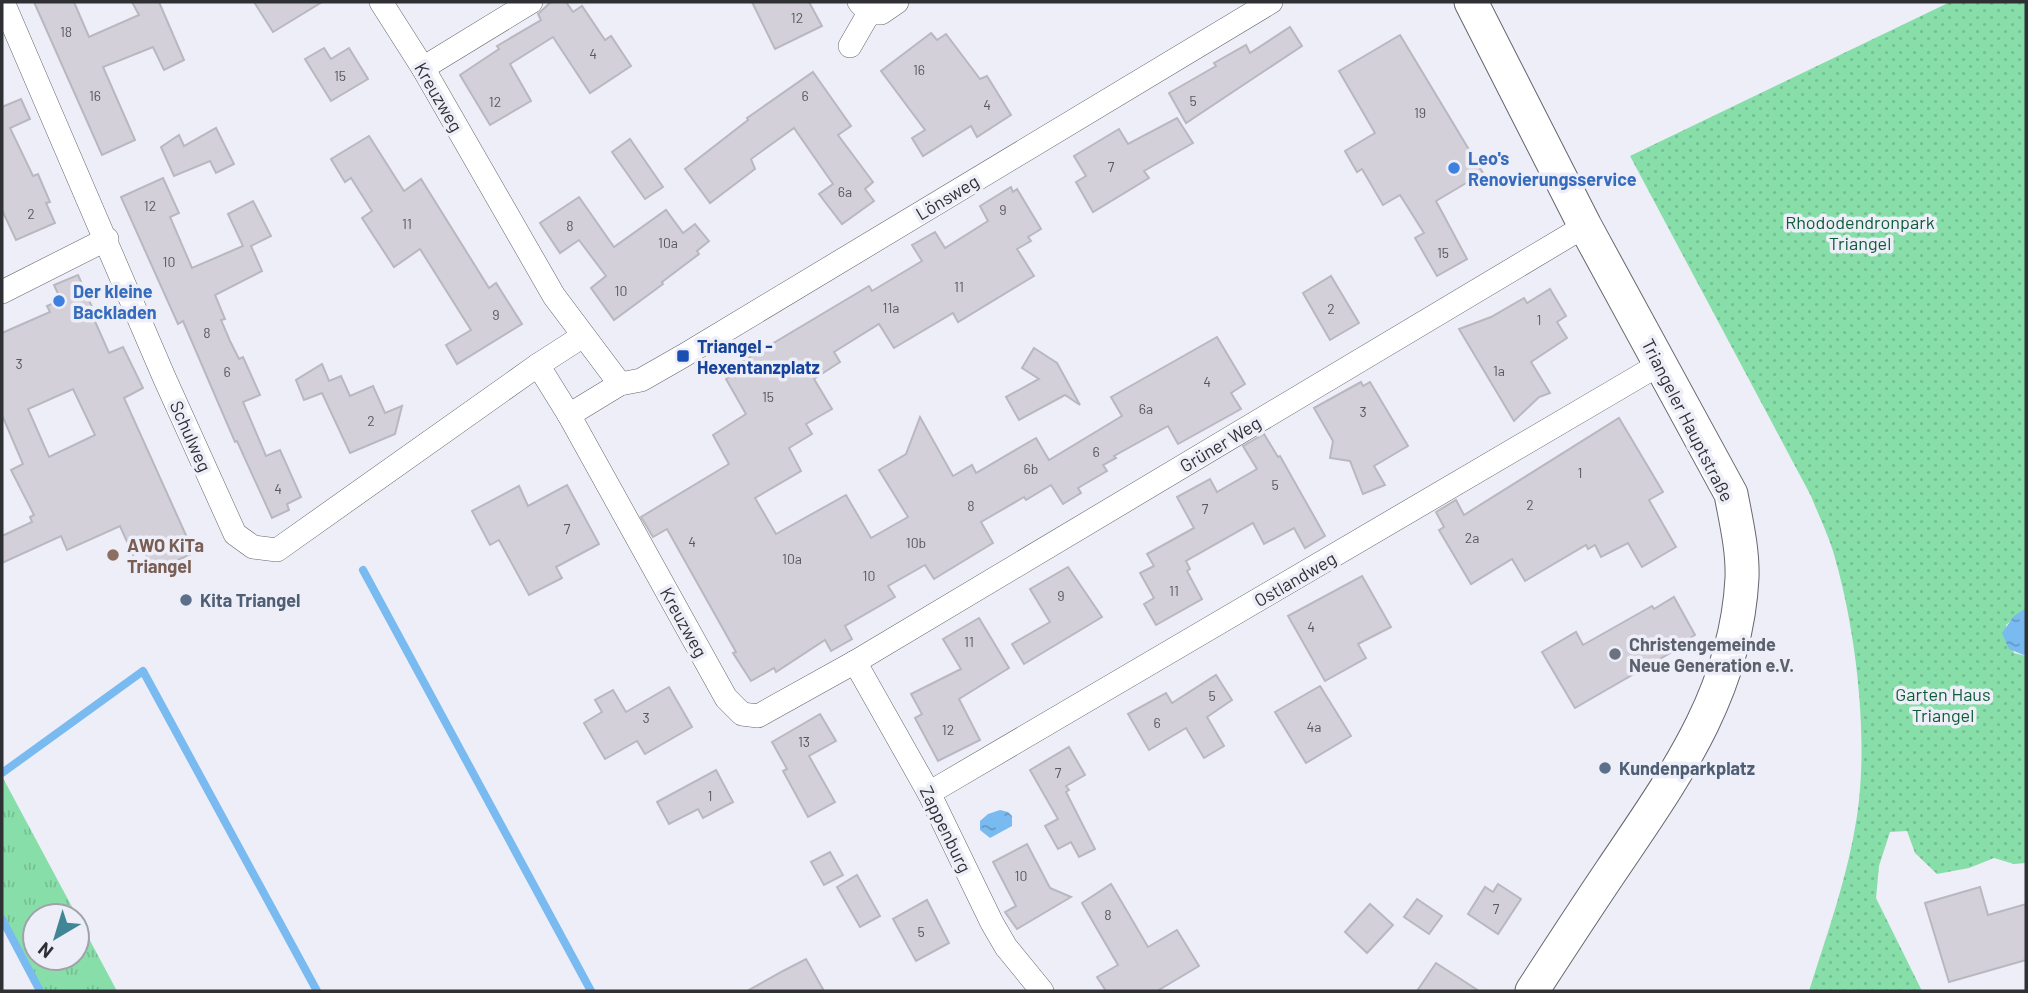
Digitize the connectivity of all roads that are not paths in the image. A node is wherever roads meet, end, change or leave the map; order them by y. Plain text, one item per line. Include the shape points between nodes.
1 (3, 2) edge
2 (381, 2) edge
3 (531, 2) edge
4 (897, 2) edge
5 (1271, 2) edge
6 (1471, 2) edge
7 (864, 8) edge
8 (850, 46) dead end
9 (423, 68) junction
10 (1585, 226) junction
11 (107, 239) junction
12 (2, 292) edge
13 (583, 336) junction
14 (1660, 363) junction
15 (538, 365) junction
16 (620, 384) junction
17 (569, 415) junction
18 (855, 662) junction
19 (929, 793) junction
20 (1042, 991) edge
21 (1532, 991) edge

1 - 11 street, Schulweg
2 - 9 street, Kreuzweg
3 - 9 street
4 - 7 street via 881,13
5 - 16 street, Lönsweg via 683,356 641,380
6 - 10 street, Triangeler Hauptstraße
7 - 8 street
9 - 13 street, Kreuzweg via 554,296
10 - 14 street, Triangeler Hauptstraße
10 - 18 street, Grüner Weg
11 - 12 street
11 - 15 street, Schulweg via 235,534 253,547 277,550
13 - 15 street, Schulweg
13 - 16 street, Kreuzweg
14 - 19 street, Ostlandweg
14 - 21 street, Triangeler Hauptstraße via 1731,494 1742,577 1737,623 1711,709 1685,758
15 - 17 street, Kreuzweg
16 - 17 street, Lönsweg
17 - 18 street, Kreuzweg via 726,698 742,714 758,716
18 - 19 street, Zappenburg
19 - 20 street, Zappenburg via 999,935

